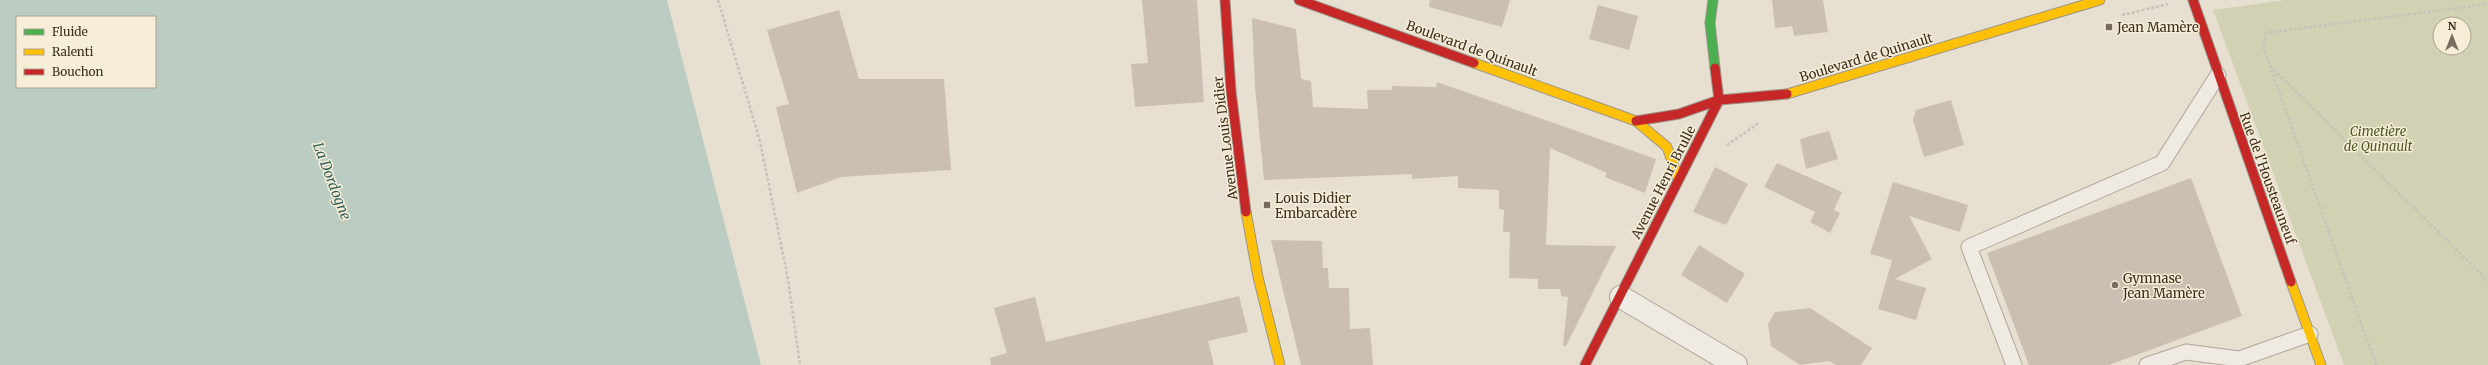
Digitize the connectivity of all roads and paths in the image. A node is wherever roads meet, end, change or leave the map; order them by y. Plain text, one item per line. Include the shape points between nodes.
1 (718, 0) edge
2 (1225, 0) edge
3 (1299, 0) edge
4 (1714, 0) edge
5 (2100, 0) edge
6 (2194, 0) edge
7 (2488, 4) edge
8 (2270, 66) junction
9 (2218, 75) junction
10 (1719, 100) junction
11 (1636, 121) junction
12 (1678, 178) junction
13 (2488, 281) edge
14 (1621, 297) junction
15 (2310, 334) junction
16 (800, 365) edge
17 (1280, 365) edge
18 (1585, 365) edge
19 (1736, 365) edge
20 (2014, 365) edge
21 (2147, 365) edge
22 (2321, 365) edge
23 (2376, 365) edge

1 - 16 path via 760,141 788,279
2 - 17 street, Avenue Louis Didier via 1229,68 1244,193 1266,312
3 - 11 street, Boulevard de Quinault
4 - 10 street via 1710,23
5 - 10 street, Boulevard de Quinault via 1788,94
6 - 9 street, Rue de l'Housteauneuf
7 - 8 path via 2266,33 2263,46
8 - 13 path
8 - 23 path
9 - 15 street, Rue de l'Housteauneuf
9 - 20 lane via 2162,163 1969,247
10 - 11 street, Boulevard de Quinault via 1679,114
10 - 12 street, Avenue Henri Brulle
11 - 12 street, Boulevard de Quinault via 1667,147
12 - 14 street, Avenue Henri Brulle
14 - 18 street, Avenue Henri Brulle
14 - 19 street
15 - 21 lane via 2239,359 2186,352
15 - 22 street, Rue de l'Housteauneuf

